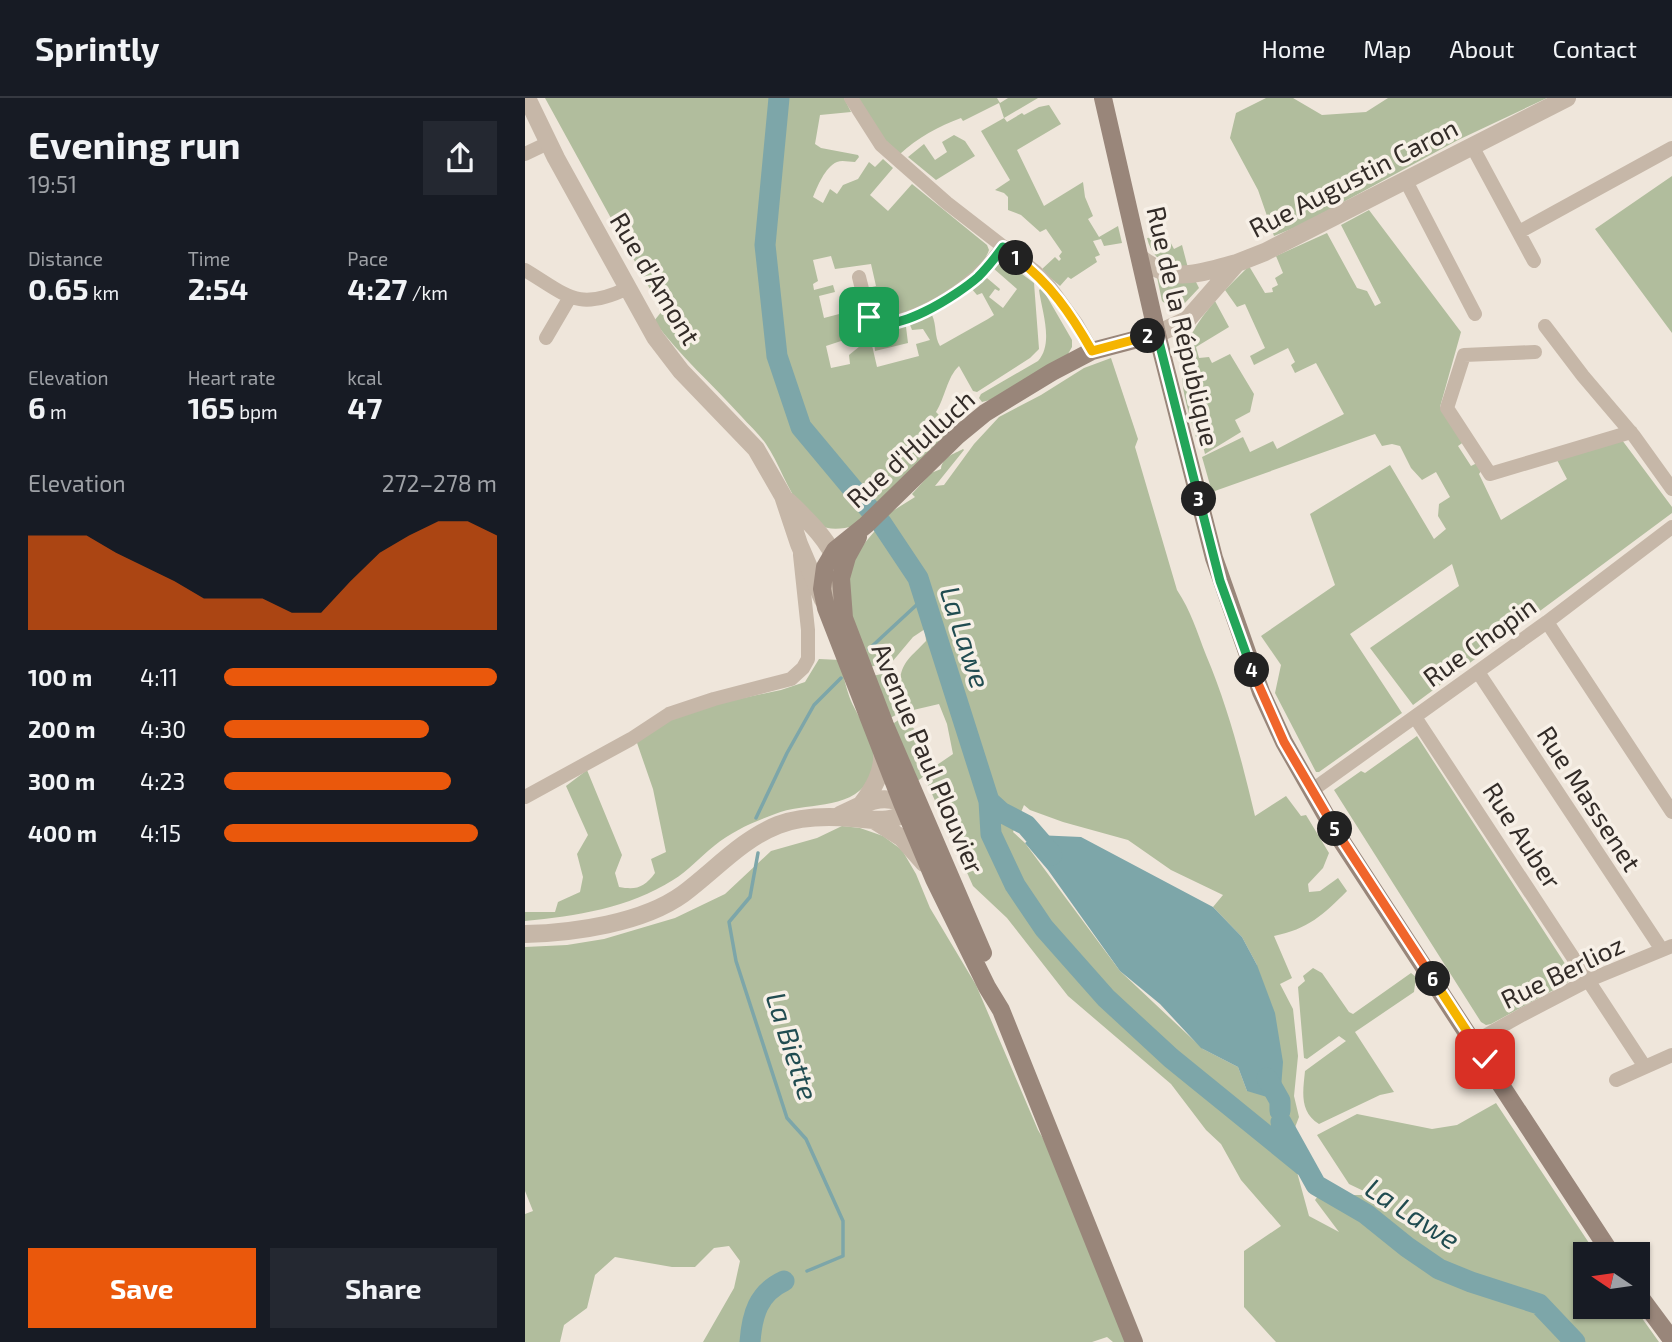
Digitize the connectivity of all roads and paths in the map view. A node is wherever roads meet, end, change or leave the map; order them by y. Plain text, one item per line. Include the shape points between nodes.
1 (527, 98) edge
2 (851, 98) edge
3 (1103, 98) edge
4 (1567, 98) edge
5 (548, 143) junction
6 (1472, 146) junction
7 (1672, 148) edge
8 (525, 154) edge
9 (1406, 181) junction
10 (1519, 232) junction
11 (1003, 247) junction
12 (1140, 258) junction
13 (1534, 261) dead end
14 (1237, 263) junction
15 (525, 270) edge
16 (1185, 276) junction
17 (859, 277) dead end
18 (628, 288) junction
19 (1206, 296) junction
20 (571, 297) junction
21 (1475, 314) dead end
22 (1545, 326) dead end
23 (1157, 334) junction
24 (546, 338) dead end
25 (1092, 351) junction
26 (1535, 352) dead end
27 (1631, 432) junction
28 (1672, 489) edge
29 (783, 496) junction
30 (1672, 527) edge
31 (815, 528) junction
32 (861, 529) junction
33 (799, 544) junction
34 (836, 559) junction
35 (826, 608) junction
36 (1547, 622) junction
37 (1478, 672) junction
38 (1415, 717) junction
39 (882, 751) junction
40 (911, 785) junction
41 (1311, 791) junction
42 (525, 797) edge
43 (906, 807) junction
44 (864, 812) junction
45 (1672, 812) edge
46 (933, 878) junction
47 (956, 891) junction
48 (525, 934) edge
49 (1667, 948) edge
50 (1589, 980) junction
51 (1001, 1010) junction
52 (1474, 1042) junction
53 (1672, 1055) edge
54 (1644, 1067) junction
55 (1616, 1080) dead end
56 (1604, 1242) edge
57 (1650, 1310) edge
58 (1672, 1340) edge
59 (1135, 1342) edge

1 - 5 street, Rue d'Amont
2 - 11 street via 881,145
3 - 12 main road, Rue de la République
4 - 6 street, Rue Augustin Caron
5 - 8 street
5 - 18 street, Rue d'Amont
6 - 9 street, Rue Augustin Caron
6 - 10 street
7 - 10 street
9 - 14 street, Rue Augustin Caron
9 - 21 street
10 - 13 street
11 - 17 street via 955,295 889,324 876,324 869,317
11 - 25 street via 1050,287
12 - 16 street, Rue Augustin Caron via 1156,270
12 - 23 main road, Rue de la République
14 - 16 street, Rue Augustin Caron
14 - 19 street, Rue Augustin Caron
15 - 20 street
16 - 19 street via 1202,280
18 - 20 street via 601,300
18 - 29 street, Rue d'Amont via 668,355 756,449
19 - 23 street, Rue Augustin Caron via 1187,320
20 - 24 street
22 - 27 street
23 - 25 main road, Rue d'Hulluch
23 - 41 main road, Rue de la République via 1220,581 1261,692
25 - 32 main road, Rue d'Hulluch via 978,418
26 - 27 street via 1464,355 1447,408 1490,474
27 - 28 street
29 - 31 street
29 - 33 street, Rue d'Amont
30 - 36 street, Rue Chopin
31 - 32 street via 844,537
31 - 34 street
32 - 34 main road, Avenue Paul Plouvier
33 - 34 street via 811,554
33 - 35 street, Rue d'Amont
33 - 42 street via 809,659 803,668 791,679 669,714
34 - 35 main road via 822,589
34 - 40 main road, Avenue Paul Plouvier via 849,635
35 - 39 main road, Avenue Paul Plouvier
36 - 37 street, Rue Chopin
36 - 45 street
37 - 38 street, Rue Chopin
37 - 49 street, Rue Massenet
38 - 41 street, Rue Chopin
38 - 50 street, Rue Auber
39 - 43 main road, Avenue Paul Plouvier
39 - 44 street
40 - 43 street
40 - 47 main road, Avenue Paul Plouvier
41 - 52 main road, Rue de la République
43 - 44 street via 888,798
43 - 46 main road, Avenue Paul Plouvier
43 - 47 street
44 - 46 street via 911,846
44 - 48 street via 789,821 766,830 677,898 640,915 566,932
46 - 51 main road, Avenue Paul Plouvier
47 - 51 main road, Avenue Paul Plouvier via 999,991
49 - 50 street, Rue Berlioz
50 - 52 street, Rue Berlioz
50 - 54 street, Rue Auber
51 - 59 main road, Avenue Paul Plouvier
52 - 56 main road, Rue de la République
53 - 54 street
54 - 55 street
57 - 58 main road

